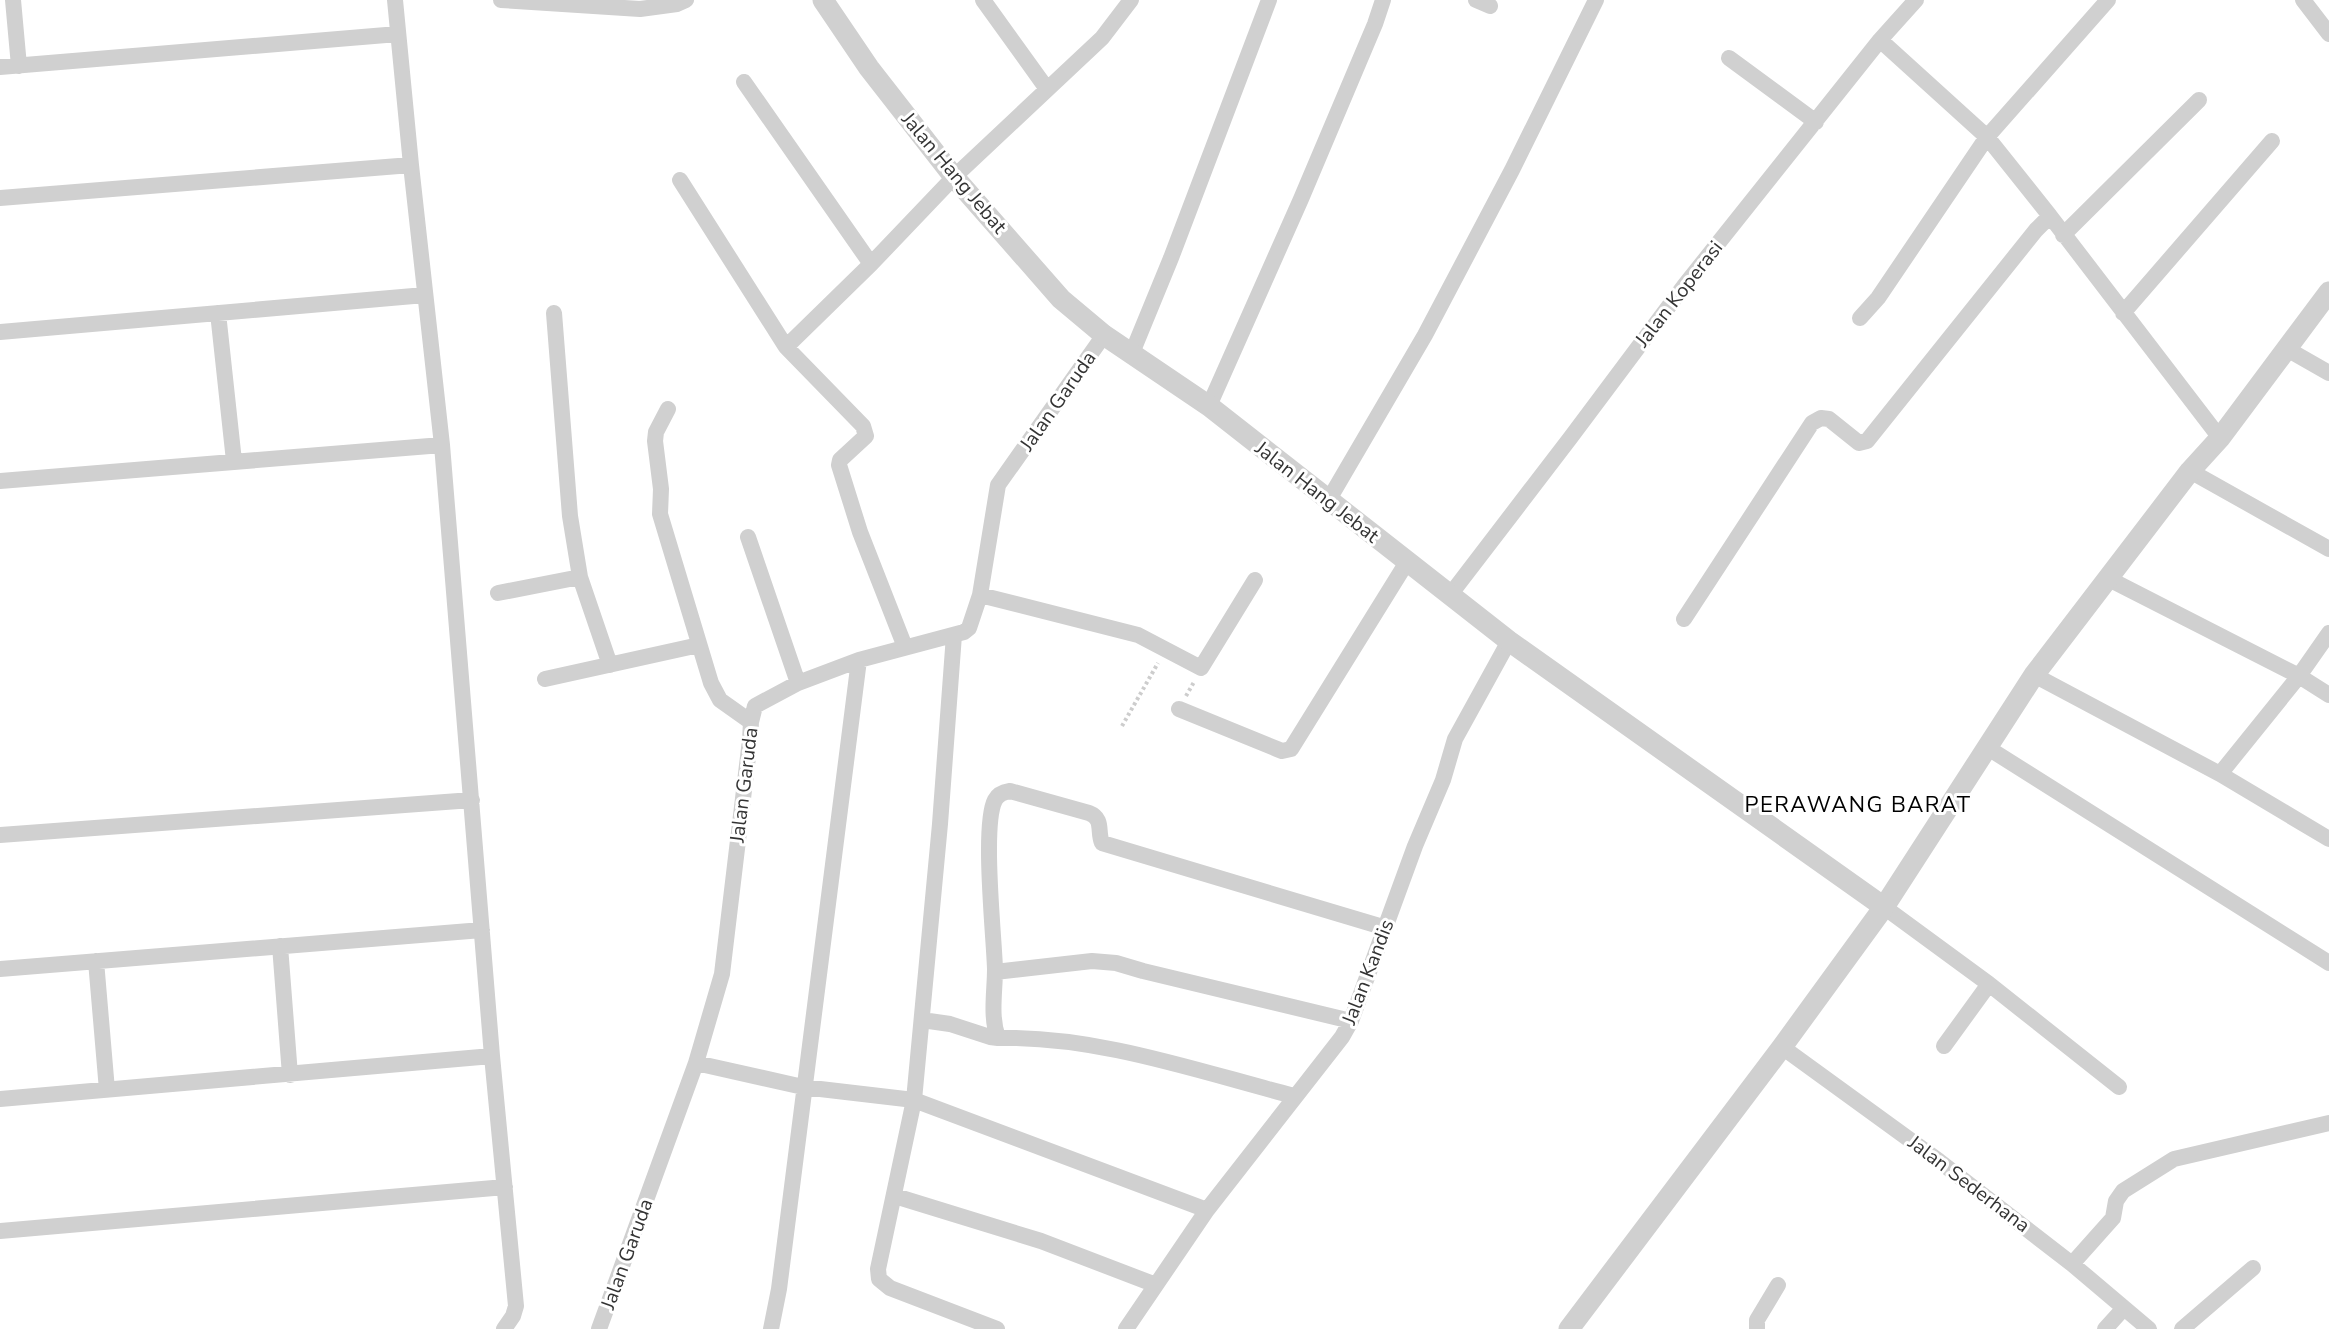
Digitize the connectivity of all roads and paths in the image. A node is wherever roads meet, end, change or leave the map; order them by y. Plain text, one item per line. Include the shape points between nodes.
1 (13, 0) edge
2 (395, 0) edge
3 (501, 0) edge
4 (686, 0) edge
5 (823, 0) edge
6 (982, 0) edge
7 (1131, 0) edge
8 (1269, 0) edge
9 (1383, 0) edge
10 (1596, 0) edge
11 (1916, 0) edge
12 (2108, 0) edge
13 (2303, 0) edge
14 (398, 34) junction
15 (2329, 34) edge
16 (1880, 40) junction
17 (1729, 58) dead end
18 (19, 66) junction
19 (0, 67) edge
20 (744, 82) dead end
21 (1047, 89) junction
22 (2199, 100) dead end
23 (1816, 122) junction
24 (1987, 137) junction
25 (2272, 141) dead end
26 (411, 165) junction
27 (954, 177) junction
28 (680, 180) dead end
29 (0, 198) edge
30 (2050, 216) junction
31 (2063, 235) junction
32 (871, 264) junction
33 (425, 295) junction
34 (2328, 297) edge
35 (218, 313) junction
36 (554, 313) dead end
37 (2123, 313) junction
38 (1860, 318) dead end
39 (0, 332) edge
40 (1104, 335) junction
41 (786, 347) junction
42 (2288, 349) junction
43 (1132, 353) junction
44 (2329, 373) edge
45 (1209, 406) junction
46 (668, 409) dead end
47 (2220, 438) junction
48 (442, 445) junction
49 (234, 461) junction
50 (2190, 471) junction
51 (0, 481) edge
52 (1328, 501) junction
53 (748, 537) dead end
54 (2329, 549) edge
55 (1407, 562) junction
56 (580, 577) junction
57 (2107, 578) junction
58 (1255, 580) dead end
59 (498, 593) dead end
60 (980, 595) junction
61 (1450, 595) junction
62 (1684, 619) dead end
63 (2329, 633) edge
64 (954, 635) junction
65 (1509, 641) junction
66 (699, 645) junction
67 (905, 647) junction
68 (1166, 650) junction
69 (859, 660) junction
70 (610, 665) junction
71 (1201, 668) junction
72 (2034, 675) junction
73 (2299, 676) junction
74 (545, 679) dead end
75 (798, 683) junction
76 (2329, 695) edge
77 (1179, 709) joint
78 (751, 722) junction
79 (1122, 726) dead end
80 (1988, 748) junction
81 (2220, 774) junction
82 (472, 800) junction
83 (0, 835) edge
84 (2329, 839) edge
85 (1884, 907) junction
86 (1386, 928) junction
87 (482, 930) junction
88 (280, 946) junction
89 (96, 961) junction
90 (2329, 963) edge
91 (0, 969) edge
92 (995, 972) junction
93 (1989, 984) junction
94 (922, 1020) junction
95 (1351, 1021) junction
96 (998, 1038) junction
97 (1944, 1046) dead end
98 (1782, 1047) junction
99 (492, 1056) junction
100 (696, 1063) junction
101 (290, 1075) junction
102 (803, 1087) junction
103 (2119, 1087) dead end
104 (107, 1090) junction
105 (1294, 1096) junction
106 (0, 1099) edge
107 (914, 1100) junction
108 (2329, 1123) edge
109 (505, 1187) junction
110 (895, 1196) junction
111 (1207, 1210) junction
112 (0, 1231) edge
113 (2072, 1264) junction
114 (2253, 1269) dead end
115 (1156, 1285) junction
116 (1778, 1285) dead end
117 (2124, 1308) junction
118 (504, 1329) edge
119 (599, 1329) edge
120 (771, 1329) edge
121 (997, 1329) edge
122 (1126, 1329) edge
123 (1569, 1329) edge
124 (1757, 1329) edge
125 (2105, 1329) edge
126 (2149, 1329) edge
127 (2182, 1329) edge

1 - 18 street
2 - 14 street
3 - 4 street via 640,9
5 - 27 street, Jalan Hang Jebat via 869,68
6 - 21 street
7 - 21 street via 1102,38
8 - 43 street
9 - 45 street via 1301,200
10 - 52 street via 1430,325
11 - 16 street, Jalan Koperasi
12 - 24 street
13 - 15 street
14 - 18 street
14 - 26 street
16 - 23 street, Jalan Koperasi
16 - 24 street
17 - 23 street
18 - 19 street
20 - 32 street
21 - 27 street
22 - 31 street
23 - 61 street, Jalan Koperasi via 1684,286
24 - 30 street
24 - 38 street via 1878,298
25 - 37 street
26 - 29 street
26 - 33 street
27 - 32 street
27 - 40 street, Jalan Hang Jebat via 1061,299
28 - 41 street
30 - 31 street
30 - 62 street via 1867,441 1859,442 1829,419 1812,423
31 - 37 street
32 - 41 street
33 - 35 street
33 - 48 street
34 - 42 street
35 - 39 street
35 - 49 street
36 - 56 street via 570,516
37 - 47 street
40 - 43 street, Jalan Hang Jebat
40 - 60 street, Jalan Garuda via 998,485
41 - 67 street via 863,426 866,436 838,465
42 - 44 street
42 - 47 street
43 - 45 street, Jalan Hang Jebat
45 - 52 street, Jalan Hang Jebat
46 - 66 street via 655,441 660,514
47 - 50 street
48 - 49 street
48 - 82 street
49 - 51 street
50 - 54 street
50 - 57 street
52 - 55 street, Jalan Hang Jebat
53 - 75 street
55 - 61 street, Jalan Hang Jebat
55 - 77 street via 1291,749 1282,751
56 - 59 street
56 - 70 street
57 - 72 street
57 - 73 street
58 - 71 street
60 - 64 street, Jalan Garuda via 969,628
60 - 68 street via 1138,635
61 - 65 street, Jalan Hang Jebat
63 - 73 street
64 - 67 street, Jalan Garuda
64 - 94 street
65 - 85 street, Jalan Hang Jebat
65 - 86 street, Jalan Kandis via 1455,739
66 - 70 street
66 - 78 street via 720,700
67 - 69 street, Jalan Garuda
68 - 71 street
68 - 79 path
69 - 75 street, Jalan Garuda
69 - 102 street
70 - 74 street
71 - 77 path
72 - 80 street
72 - 81 street
73 - 76 street
73 - 81 street
75 - 78 street, Jalan Garuda via 755,706
78 - 100 street, Jalan Garuda via 722,974
80 - 85 street
80 - 90 street
81 - 84 street
82 - 83 street
82 - 87 street
85 - 93 street
85 - 98 street
86 - 92 street via 1102,843 1096,816 1010,791 995,800 990,828
86 - 95 street, Jalan Kandis
87 - 88 street
87 - 99 street
88 - 89 street
88 - 101 street
89 - 91 street
89 - 104 street
92 - 95 street via 1092,961 1116,963
92 - 96 street via 994,1021
93 - 97 street
93 - 103 street
94 - 96 street
94 - 107 street
95 - 105 street, Jalan Kandis
96 - 105 street via 1036,1037 1105,1047
98 - 113 street, Jalan Sederhana
98 - 123 street
99 - 101 street
99 - 109 street
100 - 102 street
100 - 119 street, Jalan Garuda
101 - 104 street
102 - 107 street
102 - 120 street
104 - 106 street
105 - 111 street, Jalan Kandis
107 - 110 street
107 - 111 street
108 - 113 street via 2174,1159 2123,1191 2116,1201 2113,1218
109 - 112 street
109 - 118 street via 516,1306
110 - 115 street via 1008,1230
110 - 121 street via 879,1279 890,1288
111 - 115 street, Jalan Kandis
113 - 117 street, Jalan Sederhana
114 - 127 street
115 - 122 street, Jalan Kandis
116 - 124 street via 1757,1320
117 - 125 street
117 - 126 street, Jalan Sederhana

